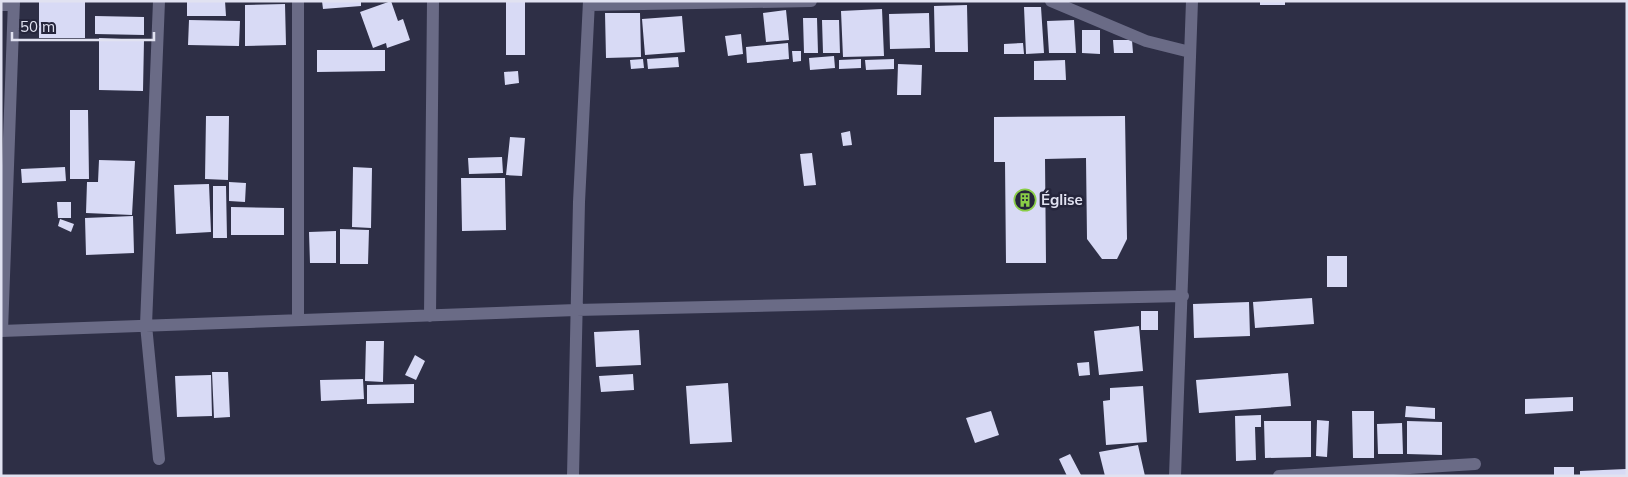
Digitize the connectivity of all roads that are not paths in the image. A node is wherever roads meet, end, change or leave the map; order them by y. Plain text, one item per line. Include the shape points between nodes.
1 (158, 1) edge
2 (298, 1) edge
3 (433, 1) edge
4 (811, 1) edge
5 (1051, 1) edge
6 (1192, 1) edge
7 (589, 3) edge
8 (10, 4) edge
9 (1190, 52) junction
10 (1183, 296) junction
11 (576, 310) junction
12 (430, 316) junction
13 (298, 319) junction
14 (146, 325) junction
15 (2, 331) edge
16 (159, 458) dead end
17 (1474, 464) dead end
18 (573, 476) edge
19 (1176, 476) edge
20 (1279, 476) edge

1 - 14 street
2 - 13 street
3 - 12 street
4 - 7 street
5 - 9 street via 1146,41
6 - 9 street
7 - 11 street
8 - 15 street
9 - 10 street
10 - 11 street
10 - 19 street
11 - 12 street
11 - 18 street
12 - 13 street
13 - 14 street
14 - 15 street
14 - 16 street
17 - 20 street

